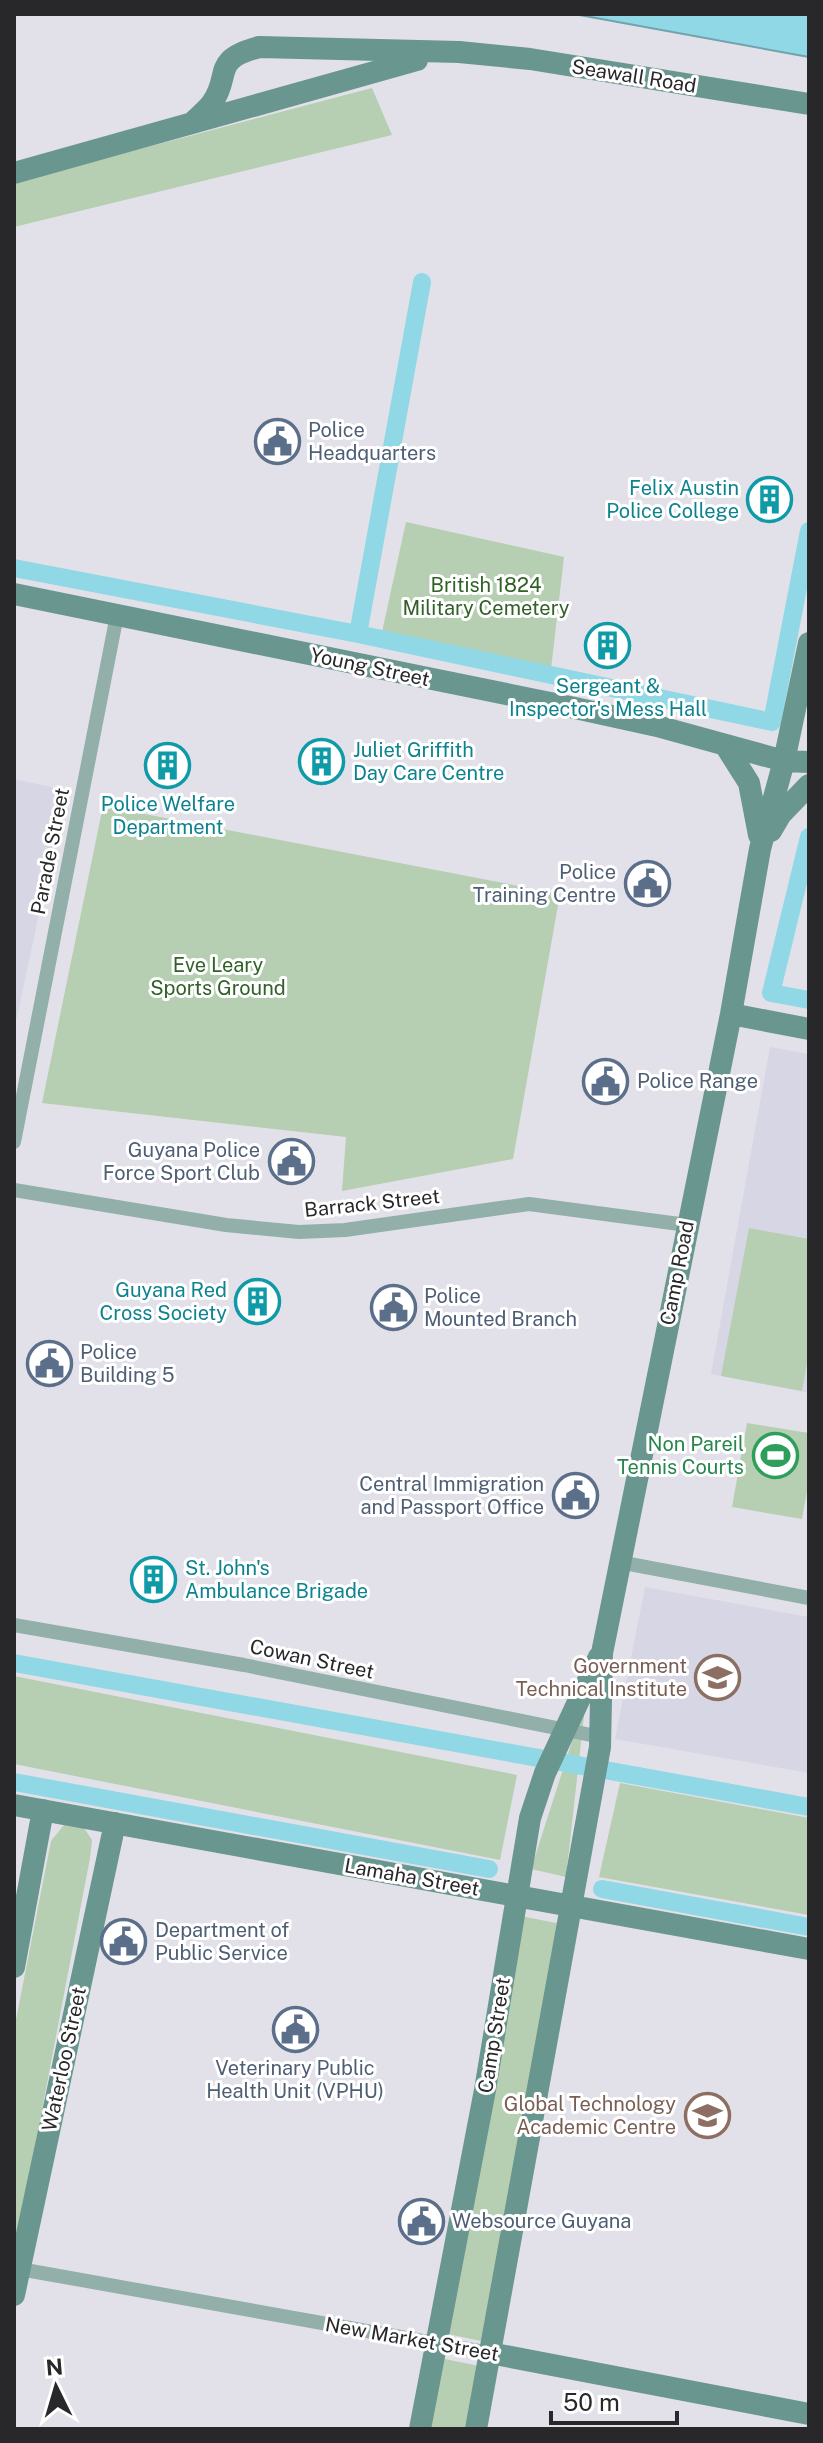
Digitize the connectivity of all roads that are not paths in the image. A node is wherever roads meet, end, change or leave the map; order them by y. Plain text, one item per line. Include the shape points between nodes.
1 (459, 52) junction
2 (809, 104) edge
3 (193, 122) junction
4 (14, 173) edge
5 (14, 594) edge
6 (117, 615) junction
7 (809, 643) edge
8 (801, 683) junction
9 (809, 722) edge
10 (725, 745) junction
11 (793, 751) edge
12 (809, 762) edge
13 (809, 785) edge
14 (760, 849) junction
15 (731, 1014) junction
16 (809, 1029) edge
17 (14, 1142) edge
18 (14, 1190) edge
19 (687, 1225) junction
20 (619, 1562) junction
21 (809, 1598) edge
22 (14, 1625) edge
23 (602, 1653) junction
24 (562, 1736) junction
25 (600, 1742) junction
26 (14, 1805) edge
27 (43, 1810) junction
28 (115, 1823) junction
29 (519, 1882) junction
30 (574, 1890) junction
31 (809, 1949) edge
32 (14, 1967) edge
33 (16, 2268) edge
34 (14, 2295) edge
35 (436, 2343) junction
36 (490, 2353) junction
37 (809, 2414) edge
38 (420, 2429) edge
39 (476, 2429) edge

1 - 2 main road, Seawall Road
1 - 3 main road, Seawall Road
1 - 3 main road, Seawall Road via 259,47 242,51 228,62 212,103
3 - 4 main road, Seawall Road
5 - 6 main road, Young Street
6 - 10 main road, Young Street via 575,708
6 - 17 street, Parade Street
7 - 8 main road, Camp Road
8 - 9 main road
8 - 11 main road, Camp Road
10 - 11 main road, Young Street
10 - 14 main road via 749,783
11 - 12 main road, Young Street
11 - 14 main road, Camp Road
13 - 14 main road via 781,814
14 - 15 main road, Camp Road
15 - 16 main road
15 - 19 main road, Camp Road
18 - 19 street, Barrack Street via 299,1232 529,1204
19 - 20 main road, Camp Road
20 - 21 street
20 - 23 main road, Camp Road
22 - 24 street, Cowan Street via 244,1665
23 - 24 main road, Camp Street
23 - 25 main road, Camp Road
24 - 25 street, Cowan Street
24 - 29 main road, Camp Street via 530,1818
25 - 30 main road, Camp Road
26 - 27 main road, Lamaha Street
27 - 28 main road, Lamaha Street
27 - 32 main road
28 - 29 main road, Lamaha Street
28 - 33 main road, Waterloo Street
29 - 30 main road, Lamaha Street
29 - 35 main road, Camp Street
30 - 31 main road, Lamaha Street
30 - 36 main road
33 - 34 main road, Waterloo Street
33 - 35 street, New Market Street
35 - 36 street, New Market Street
35 - 38 main road, Camp Street
36 - 37 main road, New Market Street
36 - 39 main road

